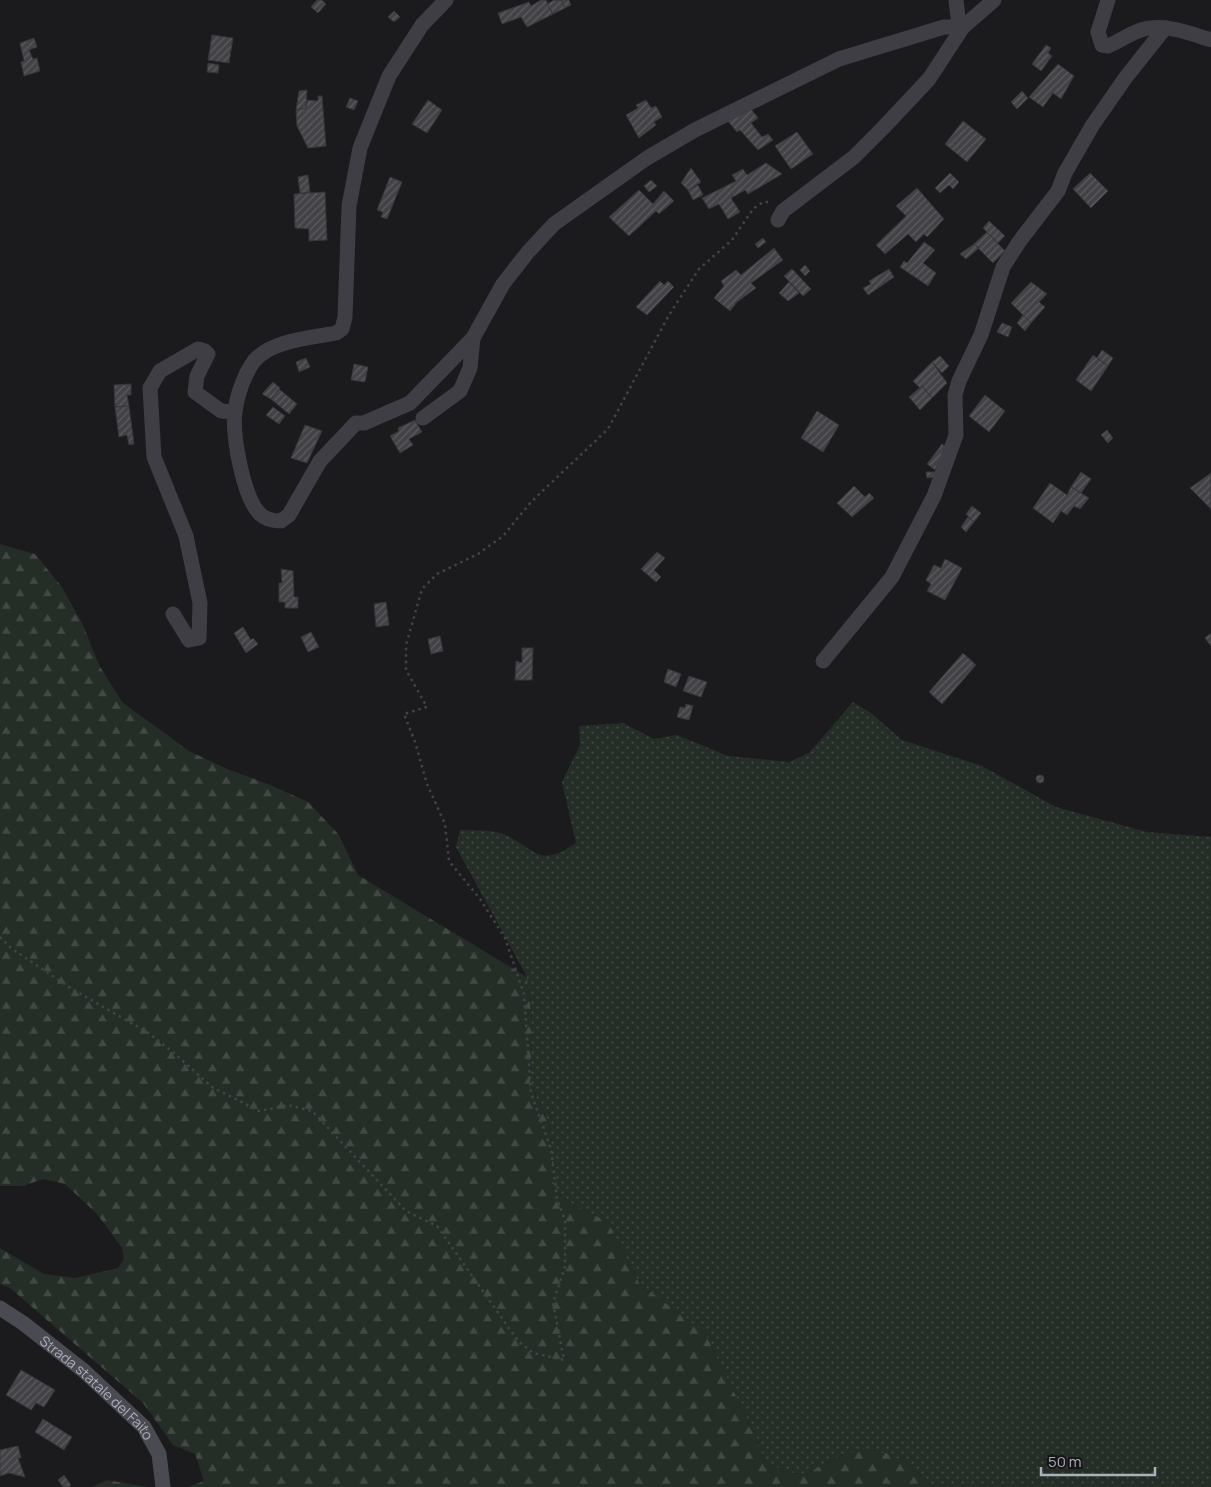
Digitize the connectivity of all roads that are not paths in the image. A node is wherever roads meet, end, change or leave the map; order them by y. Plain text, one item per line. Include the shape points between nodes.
1 (446, 0) edge
2 (956, 0) edge
3 (994, 0) edge
4 (1108, 0) edge
5 (963, 27) junction
6 (1166, 28) junction
7 (1211, 40) edge
8 (778, 220) dead end
9 (473, 338) junction
10 (235, 412) junction
11 (422, 418) dead end
12 (173, 614) dead end
13 (823, 661) dead end
14 (0, 1308) edge
15 (163, 1487) edge

1 - 10 street via 422,25 389,76 360,148 349,206 342,329 272,348 255,360 242,384
2 - 5 street
3 - 5 street
4 - 6 street via 1098,32 1102,45 1108,46 1144,29
5 - 8 street via 929,79 883,128 854,157 783,210
5 - 9 street via 944,28 839,60 695,130 647,158 554,224 503,284
6 - 7 street
6 - 13 street via 1092,126 1058,191 1002,268 981,334 959,381 955,395 956,435 934,496 892,577
9 - 10 street via 410,403 364,423 356,423 320,461 289,515 281,522 268,520 259,514 247,489 237,454
9 - 11 street via 470,368 460,391
10 - 12 street via 221,411 195,392 197,376 208,354 198,349 160,371 150,388 154,456 186,536 200,603 199,638 190,640
14 - 15 street, Strada statale del Faito via 84,1371 144,1427 159,1454

